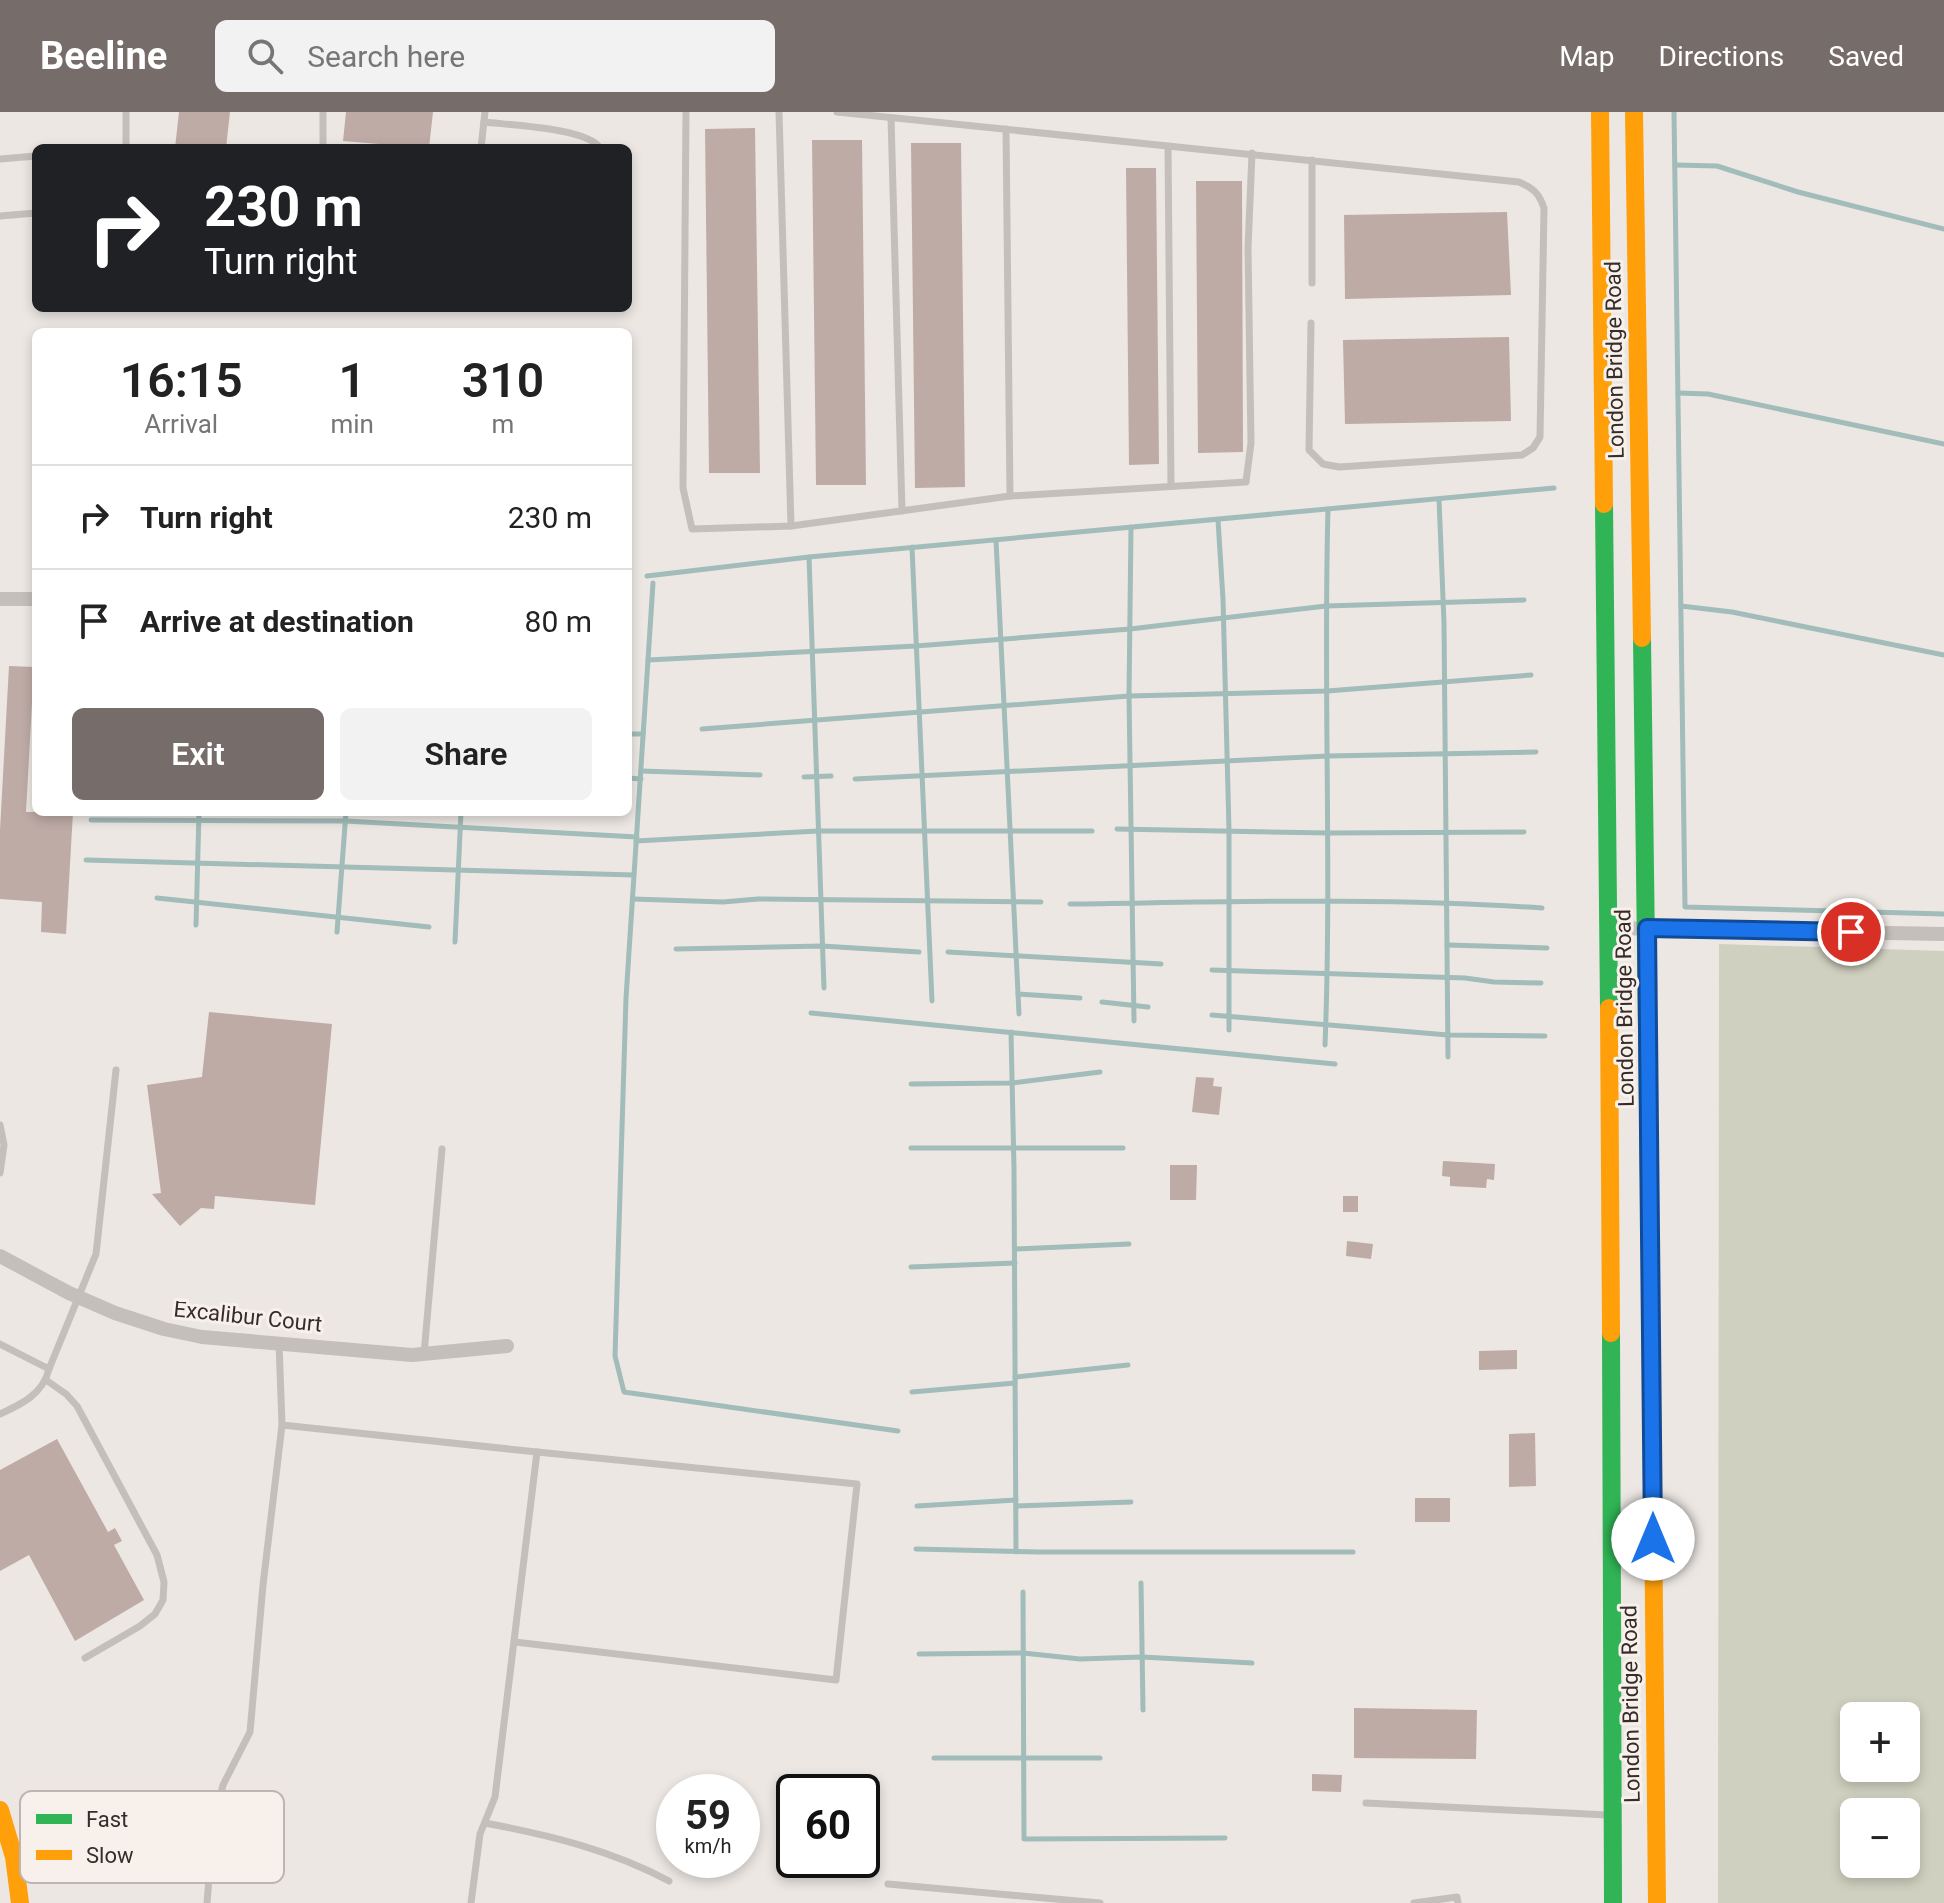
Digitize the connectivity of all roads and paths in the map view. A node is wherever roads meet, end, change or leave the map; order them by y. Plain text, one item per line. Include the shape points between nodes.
1 (126, 112) edge
2 (323, 112) edge
3 (485, 112) edge
4 (686, 112) edge
5 (779, 112) edge
6 (837, 112) edge
7 (1600, 112) edge
8 (1634, 112) edge
9 (891, 118) junction
10 (484, 122) junction
11 (1006, 129) junction
12 (126, 144) edge
13 (323, 144) edge
14 (481, 144) edge
15 (596, 144) edge
16 (1168, 146) junction
17 (1252, 153) junction
18 (32, 156) edge
19 (0, 159) edge
20 (1312, 160) junction
21 (32, 213) edge
22 (0, 216) edge
23 (1312, 283) dead end
24 (1311, 323) dead end
25 (1171, 486) junction
26 (1010, 496) junction
27 (902, 511) junction
28 (791, 526) junction
29 (0, 599) edge
30 (32, 599) edge
31 (1609, 928) junction
32 (1647, 928) junction
33 (1944, 934) edge
34 (116, 1070) dead end
35 (0, 1125) edge
36 (442, 1149) dead end
37 (0, 1173) edge
38 (0, 1256) edge
39 (79, 1297) junction
40 (279, 1343) junction
41 (0, 1344) edge
42 (507, 1346) dead end
43 (424, 1354) junction
44 (49, 1369) junction
45 (46, 1380) junction
46 (0, 1414) edge
47 (282, 1425) junction
48 (537, 1452) junction
49 (1632, 1570) junction
50 (515, 1642) junction
51 (85, 1658) dead end
52 (222, 1791) edge
53 (1366, 1803) dead end
54 (0, 1810) edge
55 (1613, 1816) junction
56 (485, 1823) junction
57 (669, 1881) dead end
58 (209, 1883) edge
59 (888, 1884) dead end
60 (20, 1903) edge
61 (207, 1903) edge
62 (471, 1903) edge
63 (1100, 1903) edge
64 (1414, 1903) edge
65 (1458, 1903) edge
66 (1613, 1903) edge
67 (1657, 1903) edge

1 - 12 lane
2 - 13 lane
3 - 10 lane
4 - 28 lane via 683,488 692,529
5 - 28 lane
6 - 9 lane
7 - 31 main road, London Bridge Road
8 - 32 main road, London Bridge Road
9 - 11 lane
9 - 27 lane
10 - 14 lane
10 - 15 lane via 574,134
11 - 16 lane
11 - 26 lane
16 - 17 lane
16 - 25 lane
17 - 20 lane
17 - 25 lane via 1251,443 1246,482
18 - 19 lane
20 - 23 lane
20 - 24 lane via 1519,182 1540,195 1540,437 1522,455 1323,464 1309,450
21 - 22 lane
25 - 26 lane
26 - 27 lane
27 - 28 lane
29 - 30 street
31 - 32 street
31 - 49 main road, London Bridge Road
32 - 33 street
32 - 49 main road, London Bridge Road
34 - 39 lane via 100,1239
35 - 37 lane
36 - 43 lane
38 - 39 street, Excalibur Court
39 - 40 street, Excalibur Court via 164,1329
39 - 44 lane
40 - 43 street, Excalibur Court
40 - 47 lane
41 - 44 lane
42 - 43 street, Excalibur Court
44 - 45 lane
45 - 46 lane via 28,1399
45 - 51 lane via 77,1406 157,1555 164,1582 155,1614
47 - 48 lane
47 - 52 lane via 250,1732
48 - 50 lane
48 - 50 lane via 857,1484 836,1680
49 - 55 main road, London Bridge Road
49 - 67 main road, London Bridge Road
50 - 56 lane via 495,1797
53 - 55 lane
54 - 60 main road
55 - 66 main road, London Bridge Road
56 - 57 lane via 600,1850
56 - 62 lane
58 - 61 lane
59 - 63 lane
64 - 65 lane via 1457,1897

